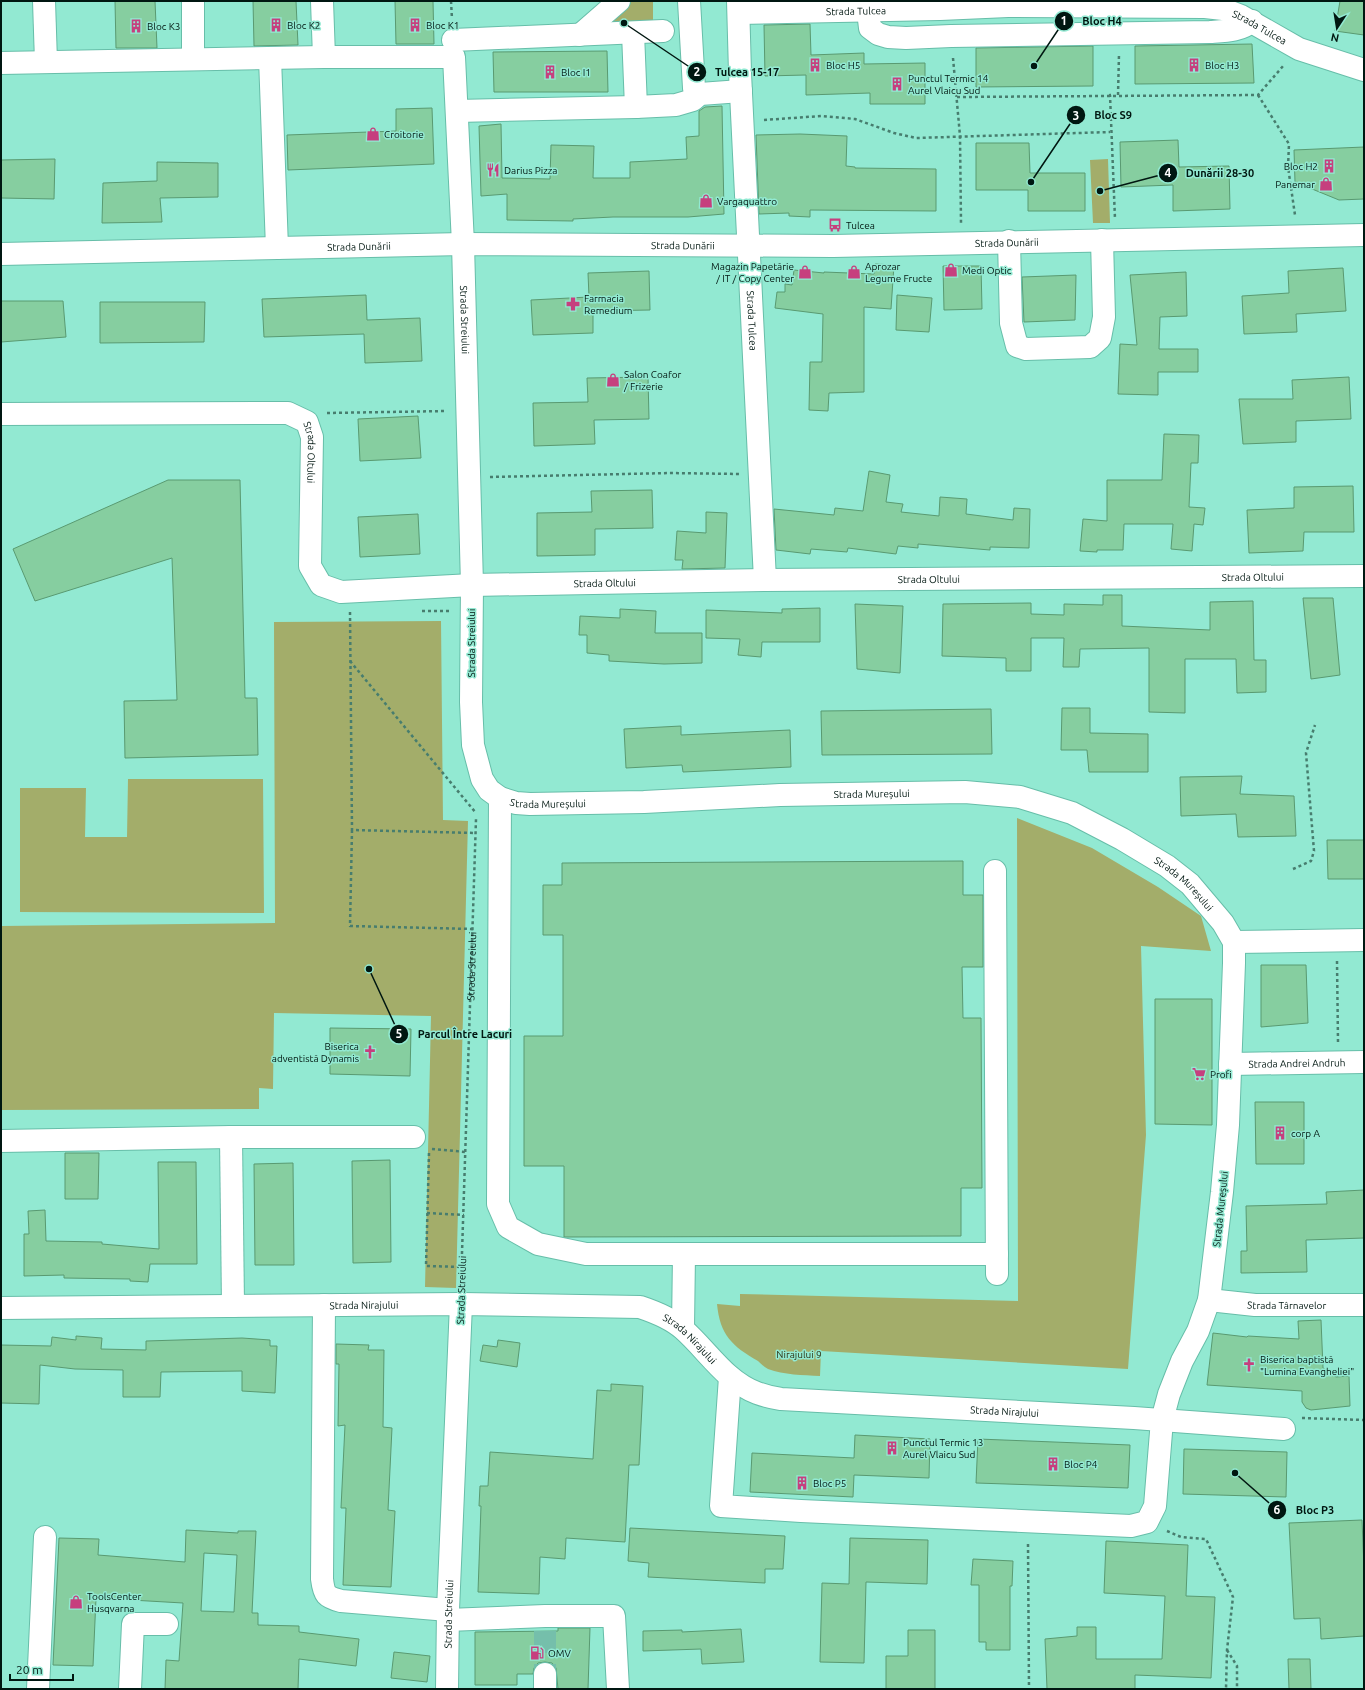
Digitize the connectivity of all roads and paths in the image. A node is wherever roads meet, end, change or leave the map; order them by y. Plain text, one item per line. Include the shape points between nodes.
1 (44, 1) edge
2 (194, 1) edge
3 (322, 1) edge
4 (619, 1) edge
5 (689, 1) edge
6 (1008, 4) edge
7 (1072, 6) junction
8 (739, 7) edge
9 (868, 11) junction
10 (1246, 12) edge
11 (663, 32) dead end
12 (633, 33) junction
13 (1073, 34) junction
14 (1118, 34) junction
15 (580, 35) junction
16 (951, 36) junction
17 (453, 40) dead end
18 (1299, 49) junction
19 (324, 57) junction
20 (270, 58) junction
21 (193, 60) junction
22 (46, 62) junction
23 (1, 63) edge
24 (1364, 70) edge
25 (741, 91) junction
26 (700, 94) junction
27 (1119, 95) junction
28 (1258, 95) junction
29 (958, 97) junction
30 (636, 107) junction
31 (457, 111) junction
32 (743, 122) junction
33 (1110, 132) junction
34 (960, 136) junction
35 (1364, 235) edge
36 (1297, 236) junction
37 (1109, 240) junction
38 (1009, 242) junction
39 (961, 243) junction
40 (464, 244) junction
41 (749, 246) junction
42 (277, 248) junction
43 (1, 254) edge
44 (468, 411) junction
45 (288, 413) junction
46 (1, 414) edge
47 (760, 474) junction
48 (470, 478) junction
49 (1364, 576) edge
50 (765, 580) junction
51 (472, 584) junction
52 (358, 611) dead end
53 (421, 611) dead end
54 (453, 612) dead end
55 (350, 661) junction
56 (1315, 725) dead end
57 (478, 764) joint
58 (500, 798) junction
59 (470, 800) dead end
60 (477, 806) dead end
61 (476, 813) junction
62 (352, 830) junction
63 (476, 834) junction
64 (1293, 869) dead end
65 (995, 871) dead end
66 (473, 929) junction
67 (1364, 940) edge
68 (1234, 942) junction
69 (1337, 970) dead end
70 (1338, 1032) dead end
71 (1364, 1062) edge
72 (1230, 1064) junction
73 (231, 1137) junction
74 (414, 1137) dead end
75 (1, 1142) edge
76 (466, 1152) junction
77 (427, 1213) junction
78 (464, 1215) junction
79 (684, 1254) junction
80 (462, 1267) junction
81 (1209, 1300) junction
82 (461, 1304) junction
83 (324, 1305) junction
84 (1364, 1305) edge
85 (233, 1306) junction
86 (1, 1308) edge
87 (683, 1328) junction
88 (730, 1377) junction
89 (1162, 1420) junction
90 (1364, 1420) edge
91 (1284, 1429) joint
92 (1028, 1521) junction
93 (1147, 1522) junction
94 (45, 1537) dead end
95 (448, 1615) junction
96 (167, 1624) dead end
97 (1227, 1650) junction
98 (38, 1689) edge
99 (130, 1689) edge
100 (447, 1689) edge
101 (618, 1689) edge
102 (1029, 1689) edge
103 (1226, 1689) edge
104 (1237, 1689) edge

1 - 22 street
2 - 21 street
3 - 19 street
4 - 15 street
5 - 26 street via 694,88 695,93
6 - 7 street, Strada Tulcea
6 - 9 street, Strada Tulcea
7 - 10 street, Strada Tulcea via 1199,6
7 - 13 street
8 - 9 street, Strada Tulcea
8 - 25 street, Strada Tulcea
9 - 16 street via 870,28 878,34 888,37
10 - 14 street via 1246,26 1239,28 1210,32
10 - 18 street, Strada Tulcea
11 - 12 street
12 - 15 street
12 - 30 street
13 - 14 street
13 - 16 street
14 - 27 path
15 - 17 street
16 - 29 path
18 - 24 street, Strada Tulcea
18 - 28 path
19 - 20 street
19 - 31 street, Strada Streiului via 454,57
20 - 21 street
20 - 42 street
21 - 22 street
22 - 23 street
25 - 26 street
25 - 32 street, Strada Tulcea
26 - 30 street via 693,100 676,105
27 - 28 path
27 - 29 path
27 - 33 path via 1110,95
28 - 36 path via 1289,144 1288,167
29 - 34 path
30 - 31 street
31 - 40 street, Strada Streiului
32 - 34 path via 822,116 855,119 894,134 916,138
32 - 41 street, Strada Tulcea
33 - 34 path
33 - 37 path
34 - 39 path
35 - 36 street, Strada Dunării
36 - 37 street, Strada Dunării
37 - 38 street, Strada Dunării
37 - 38 street via 1104,317 1100,338 1090,347 1026,349 1017,346 1011,323
38 - 39 street, Strada Dunării
39 - 41 street, Strada Dunării
40 - 41 street, Strada Dunării
40 - 42 street, Strada Dunării
40 - 44 street, Strada Streiului
41 - 47 street, Strada Tulcea
42 - 43 street, Strada Dunării
44 - 45 path
44 - 48 street, Strada Streiului
45 - 46 street, Strada Oltului
45 - 51 street, Strada Oltului via 307,422 312,437 310,566 321,584 341,592
47 - 48 path via 670,473
47 - 50 street, Strada Tulcea
48 - 51 street, Strada Streiului
49 - 50 street, Strada Oltului
50 - 51 street, Strada Oltului
51 - 57 street, Strada Streiului via 471,702 473,745
52 - 55 path via 350,611
53 - 54 path
55 - 61 path
55 - 62 path
56 - 64 path via 1306,753 1314,851 1311,861
57 - 58 street, Strada Mureșului via 482,779 489,790
58 - 68 street, Strada Mureșului via 530,804 644,802 780,795 965,792 1020,797 1072,813 1122,838 1167,866 1190,884 1208,903 1224,923
58 - 79 street via 498,1204 508,1227 538,1244 586,1254
59 - 61 path
60 - 61 path, Strada Streiului
61 - 63 path, Strada Streiului
62 - 63 path
62 - 66 path via 350,926
63 - 66 path, Strada Streiului
65 - 79 street via 997,1264
66 - 76 path, Strada Streiului
67 - 68 street
68 - 72 street, Strada Mureșului
69 - 70 path
71 - 72 street, Strada Andrei Andruh
72 - 81 street, Strada Mureșului via 1223,1186
73 - 74 street
73 - 75 street
73 - 85 street
76 - 77 path via 429,1148
76 - 78 path, Strada Streiului
77 - 78 path
77 - 80 path via 426,1266
78 - 80 path, Strada Streiului
79 - 87 street
80 - 82 path, Strada Streiului
81 - 84 street, Strada Târnavelor via 1255,1305
81 - 89 street, Strada Mureșului via 1198,1331 1169,1394
82 - 83 street, Strada Nirajului
82 - 87 street, Strada Nirajului via 640,1307 663,1315
82 - 95 street, Strada Streiului
83 - 85 street, Strada Nirajului
83 - 95 street via 324,1591 329,1598 341,1601
85 - 86 street, Strada Nirajului
87 - 88 street, Strada Nirajului
88 - 89 street, Strada Nirajului via 758,1394 781,1400
88 - 92 street via 721,1506
89 - 91 street, Strada Nirajului
89 - 93 street, Strada Mureșului via 1155,1506
90 - 91 path via 1303,1418
92 - 93 street via 1131,1526
92 - 102 path
93 - 97 path via 1181,1537 1206,1539 1233,1597
94 - 98 street
95 - 100 street, Strada Streiului
95 - 101 street via 545,1624 614,1616
96 - 99 street via 133,1624
97 - 103 path
97 - 104 path via 1237,1666

